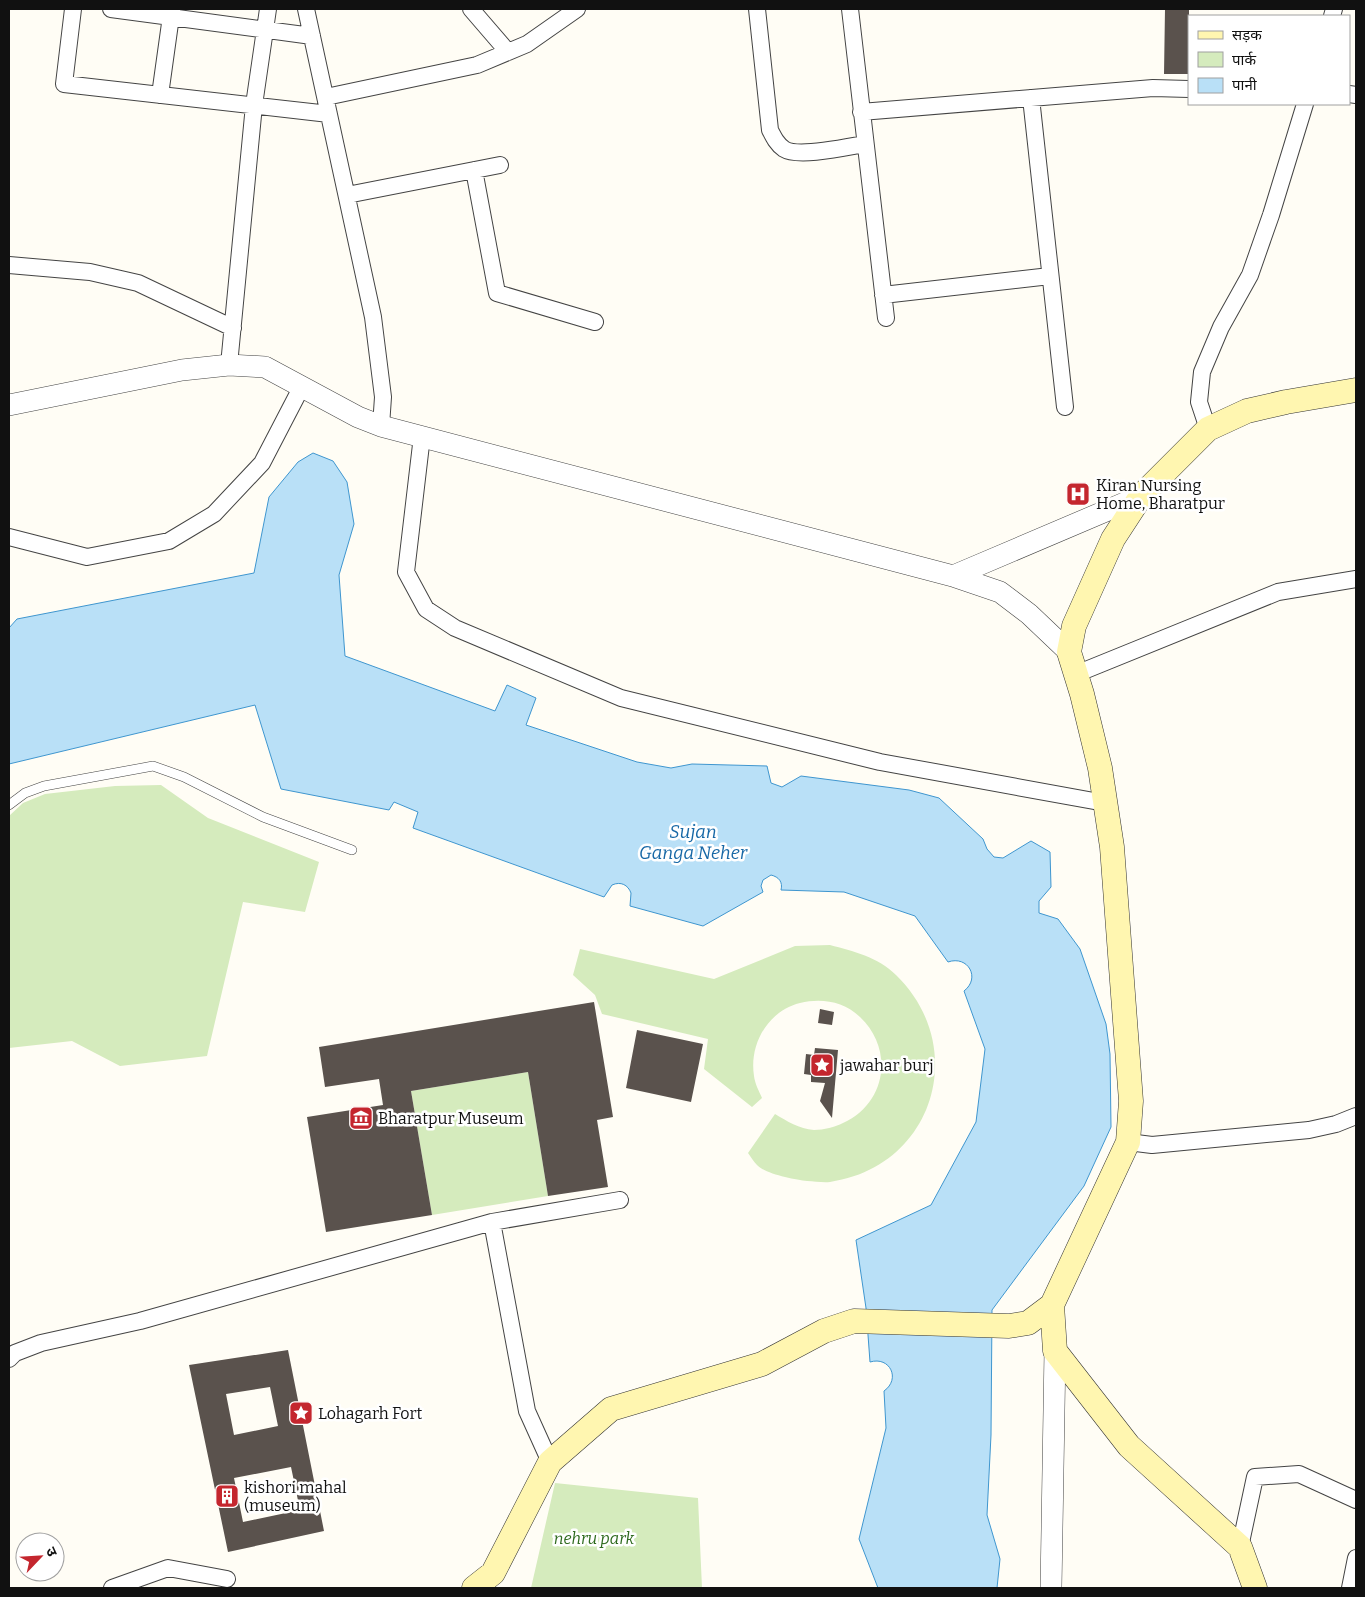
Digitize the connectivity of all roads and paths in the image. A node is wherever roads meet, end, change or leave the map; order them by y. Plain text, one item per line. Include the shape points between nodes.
1 (73, 9) edge
2 (111, 9) edge
3 (268, 9) edge
4 (306, 9) edge
5 (471, 9) edge
6 (577, 9) edge
7 (756, 9) edge
8 (850, 9) edge
9 (171, 13) edge
10 (265, 30) junction
11 (312, 36) junction
12 (508, 52) junction
13 (1188, 89) edge
14 (160, 95) junction
15 (326, 97) junction
16 (1031, 98) junction
17 (254, 105) junction
18 (1305, 105) edge
19 (861, 112) junction
20 (329, 114) junction
21 (865, 144) junction
22 (500, 165) dead end
23 (474, 170) junction
24 (347, 195) junction
25 (9, 265) edge
26 (1050, 276) junction
27 (882, 295) junction
28 (886, 318) dead end
29 (594, 322) dead end
30 (233, 328) junction
31 (230, 365) junction
32 (302, 386) junction
33 (1356, 390) edge
34 (9, 405) edge
35 (1065, 407) dead end
36 (381, 426) junction
37 (1208, 429) junction
38 (422, 436) junction
39 (1141, 496) junction
40 (9, 537) edge
41 (952, 576) junction
42 (1356, 579) edge
43 (1072, 663) junction
44 (1105, 803) junction
45 (9, 805) edge
46 (352, 850) dead end
47 (1356, 1116) edge
48 (1128, 1142) junction
49 (620, 1200) dead end
50 (492, 1222) junction
51 (1052, 1305) junction
52 (1055, 1351) junction
53 (11, 1353) edge
54 (550, 1462) junction
55 (1356, 1500) edge
56 (1240, 1547) junction
57 (1356, 1558) edge
58 (227, 1579) dead end
59 (492, 1581) edge
60 (112, 1588) edge
61 (474, 1588) edge
62 (1051, 1588) edge
63 (1255, 1588) edge
64 (1350, 1588) edge

1 - 14 street via 64,84
2 - 9 street
3 - 10 street
4 - 11 street
5 - 12 street
6 - 12 street via 527,44
7 - 21 street via 770,130 776,142 785,150 797,153
8 - 19 street
9 - 10 street
9 - 14 street
10 - 11 street
10 - 17 street
11 - 15 street
12 - 15 street via 477,65
13 - 16 street via 1153,88
14 - 17 street
15 - 20 street
16 - 19 street
16 - 26 street
17 - 20 street
17 - 30 street
18 - 37 street via 1250,275 1221,327 1202,372 1199,402
19 - 21 street
20 - 24 street
21 - 27 street
22 - 23 street
23 - 24 street
23 - 29 street via 497,293
24 - 36 street via 373,317 383,397
25 - 30 street via 90,272 138,283
26 - 27 street
26 - 35 street
27 - 28 street
30 - 31 street
31 - 32 street via 265,367
31 - 34 street via 182,370
32 - 36 street
32 - 40 street via 262,463 214,514 170,541 87,557
33 - 37 main road via 1247,411
36 - 38 street
37 - 39 main road
38 - 41 street
38 - 44 street via 406,572 426,609 455,628 621,698 880,762
39 - 41 street
39 - 43 main road via 1112,539 1074,626
41 - 43 street via 1000,592 1030,614
42 - 43 street via 1278,592
43 - 44 main road via 1100,768
44 - 48 main road via 1112,847 1129,1066
45 - 46 lane via 25,793 44,786 153,766 184,777 263,817
47 - 48 street via 1309,1130 1152,1145
48 - 51 main road
49 - 50 street
50 - 53 street via 140,1321
50 - 54 street via 526,1411
51 - 52 main road
51 - 54 main road via 1028,1323 1009,1326 854,1321 824,1331 762,1364 611,1409
52 - 56 main road via 1129,1446
52 - 62 street
54 - 59 main road
55 - 56 street via 1299,1474 1255,1477
56 - 63 main road
57 - 64 street
58 - 60 street via 168,1568
59 - 61 main road

